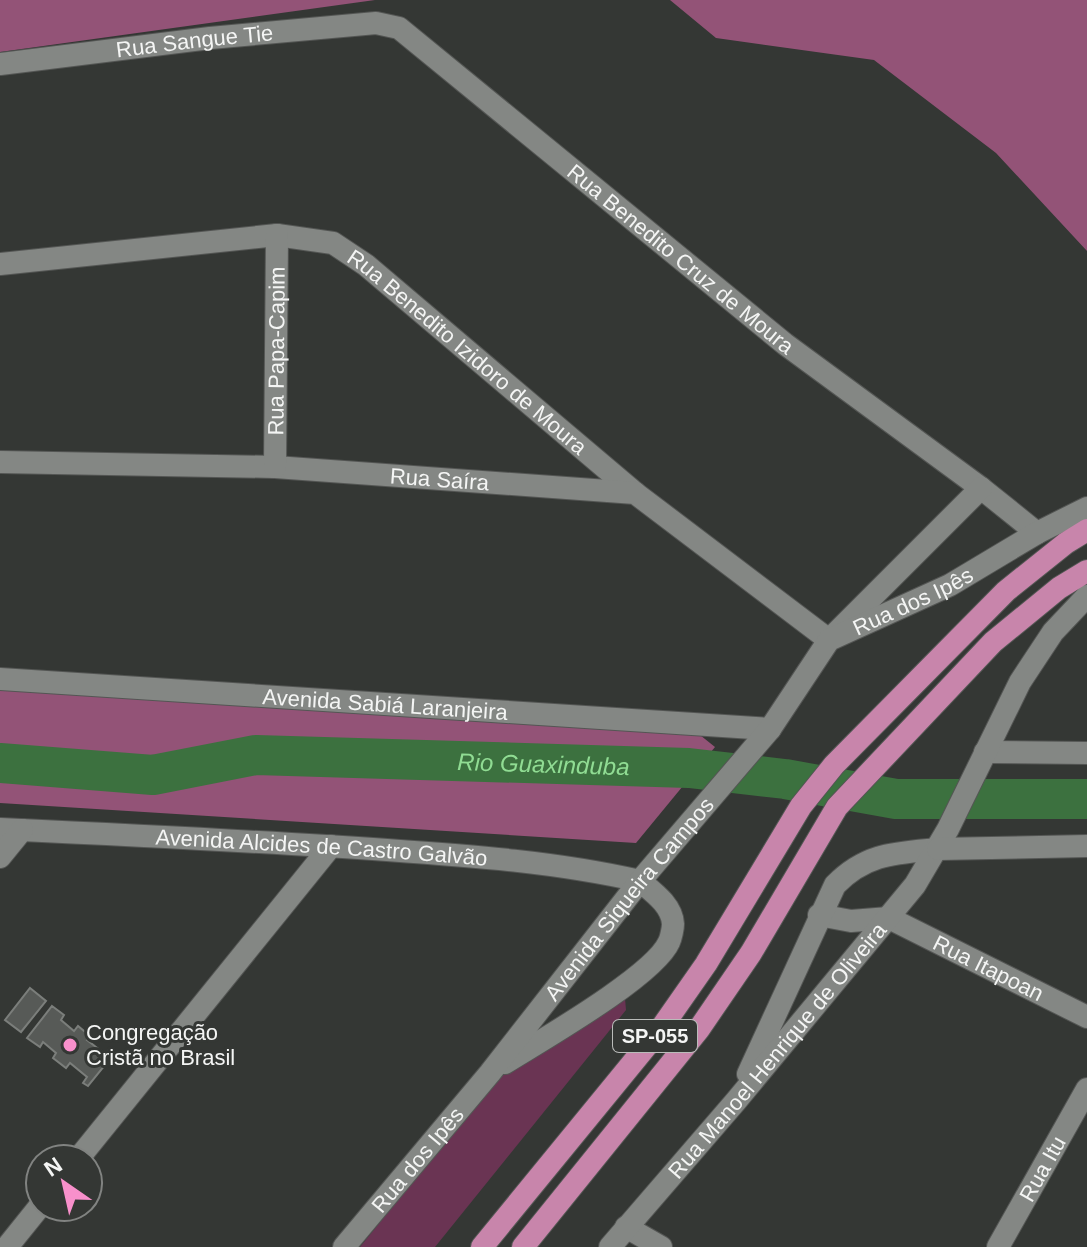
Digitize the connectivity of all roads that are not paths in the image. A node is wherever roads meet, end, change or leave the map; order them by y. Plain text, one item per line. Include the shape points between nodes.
1 (388, 24) joint
2 (0, 64) edge
3 (277, 235) junction
4 (0, 264) edge
5 (0, 462) edge
6 (275, 467) junction
7 (981, 488) junction
8 (635, 493) junction
9 (1087, 508) edge
10 (1087, 530) edge
11 (1037, 533) junction
12 (1087, 571) edge
13 (1087, 596) edge
14 (829, 640) junction
15 (0, 679) edge
16 (770, 729) junction
17 (1087, 753) edge
18 (981, 760) junction
19 (11, 829) edge
20 (943, 839) junction
21 (331, 846) junction
22 (1087, 846) edge
23 (0, 857) edge
24 (640, 881) junction
25 (819, 915) junction
26 (889, 918) junction
27 (1087, 1017) edge
28 (490, 1073) junction
29 (1087, 1089) edge
30 (736, 1101) junction
31 (91, 1143) edge
32 (26, 1223) edge
33 (626, 1227) junction
34 (7, 1247) edge
35 (344, 1247) edge
36 (482, 1247) edge
37 (523, 1247) edge
38 (610, 1247) edge
39 (661, 1247) edge
40 (998, 1247) edge

1 - 2 street, Rua Sangue Tie via 210,38
1 - 7 street, Rua Benedito Cruz de Moura via 411,36 785,344
3 - 4 street, Rua Benedito Izidoro de Moura
3 - 6 street, Rua Papa-Capim
3 - 8 street, Rua Benedito Izidoro de Moura via 333,243 366,265
5 - 6 street, Rua Saíra
6 - 8 street, Rua Saíra
7 - 11 street, Rua Benedito Cruz de Moura
7 - 14 street
8 - 14 street
9 - 11 street, Rua dos Ipês
10 - 36 main road, SP-055 via 1006,591 834,765 801,806 662,1027
11 - 14 street, Rua dos Ipês via 950,585
12 - 37 main road, SP-055 via 993,642 837,807 751,953 699,1029
13 - 18 street, Rua Manoel Henrique de Oliveira via 1053,632 1020,682
14 - 16 street, Rua dos Ipês
15 - 16 street, Avenida Sabiá Laranjeira
16 - 24 street, Avenida Siqueira Campos
17 - 18 street
18 - 20 street, Rua Manoel Henrique de Oliveira
19 - 21 street, Avenida Alcides de Castro Galvão
19 - 23 street
20 - 22 street
20 - 25 street via 867,860 835,885
20 - 26 street, Rua Manoel Henrique de Oliveira
21 - 24 street, Avenida Alcides de Castro Galvão via 501,859
21 - 31 street
24 - 28 street, Avenida Siqueira Campos
24 - 28 street via 666,904 673,923 662,952 617,992
25 - 26 street via 851,921
25 - 30 street
26 - 27 street, Rua Itapoan
26 - 30 street, Rua Manoel Henrique de Oliveira
28 - 35 street, Rua dos Ipês
29 - 40 street, Rua Itu
30 - 33 street, Rua Manoel Henrique de Oliveira
32 - 34 street
33 - 38 street, Rua Manoel Henrique de Oliveira
33 - 39 street

